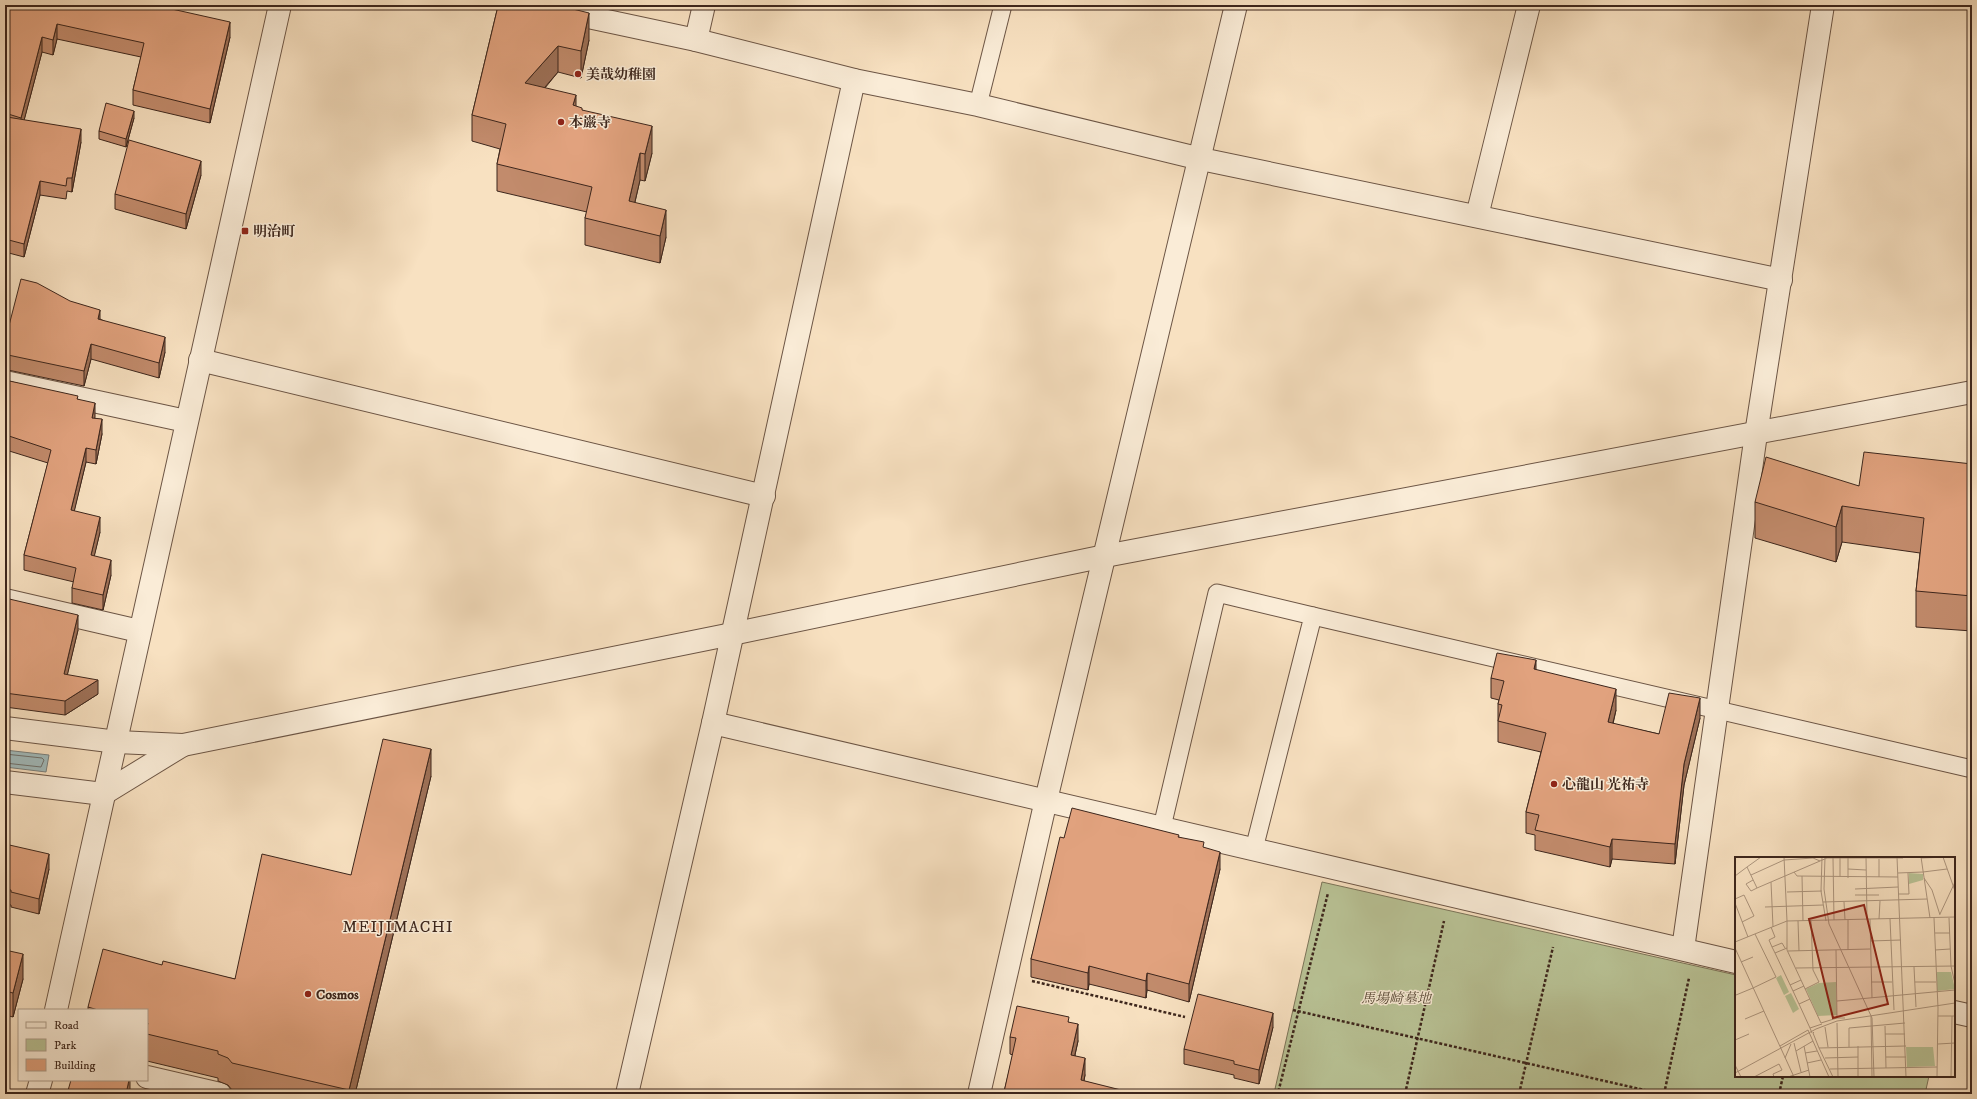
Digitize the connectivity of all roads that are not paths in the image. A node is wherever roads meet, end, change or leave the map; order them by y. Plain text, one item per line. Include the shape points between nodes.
1 (280, 5) edge
2 (532, 5) edge
3 (704, 5) edge
4 (1003, 5) edge
5 (1236, 5) edge
6 (1529, 5) edge
7 (1823, 5) edge
8 (696, 40) junction
9 (854, 80) junction
10 (978, 106) junction
11 (1201, 159) junction
12 (1477, 216) junction
13 (1781, 280) junction
14 (200, 360) junction
15 (5, 382) edge
16 (1972, 392) edge
17 (186, 421) junction
18 (1756, 434) junction
19 (764, 496) junction
20 (1105, 556) junction
21 (5, 600) edge
22 (1313, 616) junction
23 (140, 631) junction
24 (732, 634) junction
25 (1716, 708) junction
26 (713, 723) junction
27 (5, 728) edge
28 (117, 742) junction
29 (183, 745) junction
30 (1972, 769) edge
31 (5, 782) edge
32 (103, 794) junction
33 (1046, 800) junction
34 (1162, 827) junction
35 (1254, 849) junction
36 (1689, 951) junction
37 (1735, 962) edge
38 (56, 1009) edge
39 (1955, 1012) edge
40 (1972, 1016) edge
41 (148, 1077) edge
42 (41, 1081) edge
43 (38, 1094) edge
44 (220, 1094) edge
45 (627, 1094) edge
46 (978, 1094) edge

1 - 14 street
2 - 8 street
3 - 8 street
4 - 10 lane
5 - 11 street
6 - 12 street
7 - 13 street
8 - 9 street
9 - 10 street
9 - 19 street
10 - 11 street
11 - 12 street
11 - 20 street
12 - 13 street
13 - 18 street
14 - 17 street
14 - 19 street
15 - 17 street
16 - 18 street
17 - 23 street
18 - 20 street
18 - 25 street
19 - 24 street
20 - 24 street
20 - 33 street
21 - 23 street
22 - 25 lane
22 - 34 lane via 1217,592
22 - 35 lane
23 - 28 street
24 - 26 street
24 - 29 street
25 - 30 lane
25 - 36 street
26 - 33 street
26 - 45 street
27 - 28 street
28 - 29 street
28 - 32 street
29 - 32 street
31 - 32 street
32 - 38 street
33 - 34 street
33 - 46 street
34 - 35 street
35 - 36 street
36 - 37 street
39 - 40 street
41 - 44 street
42 - 43 street

